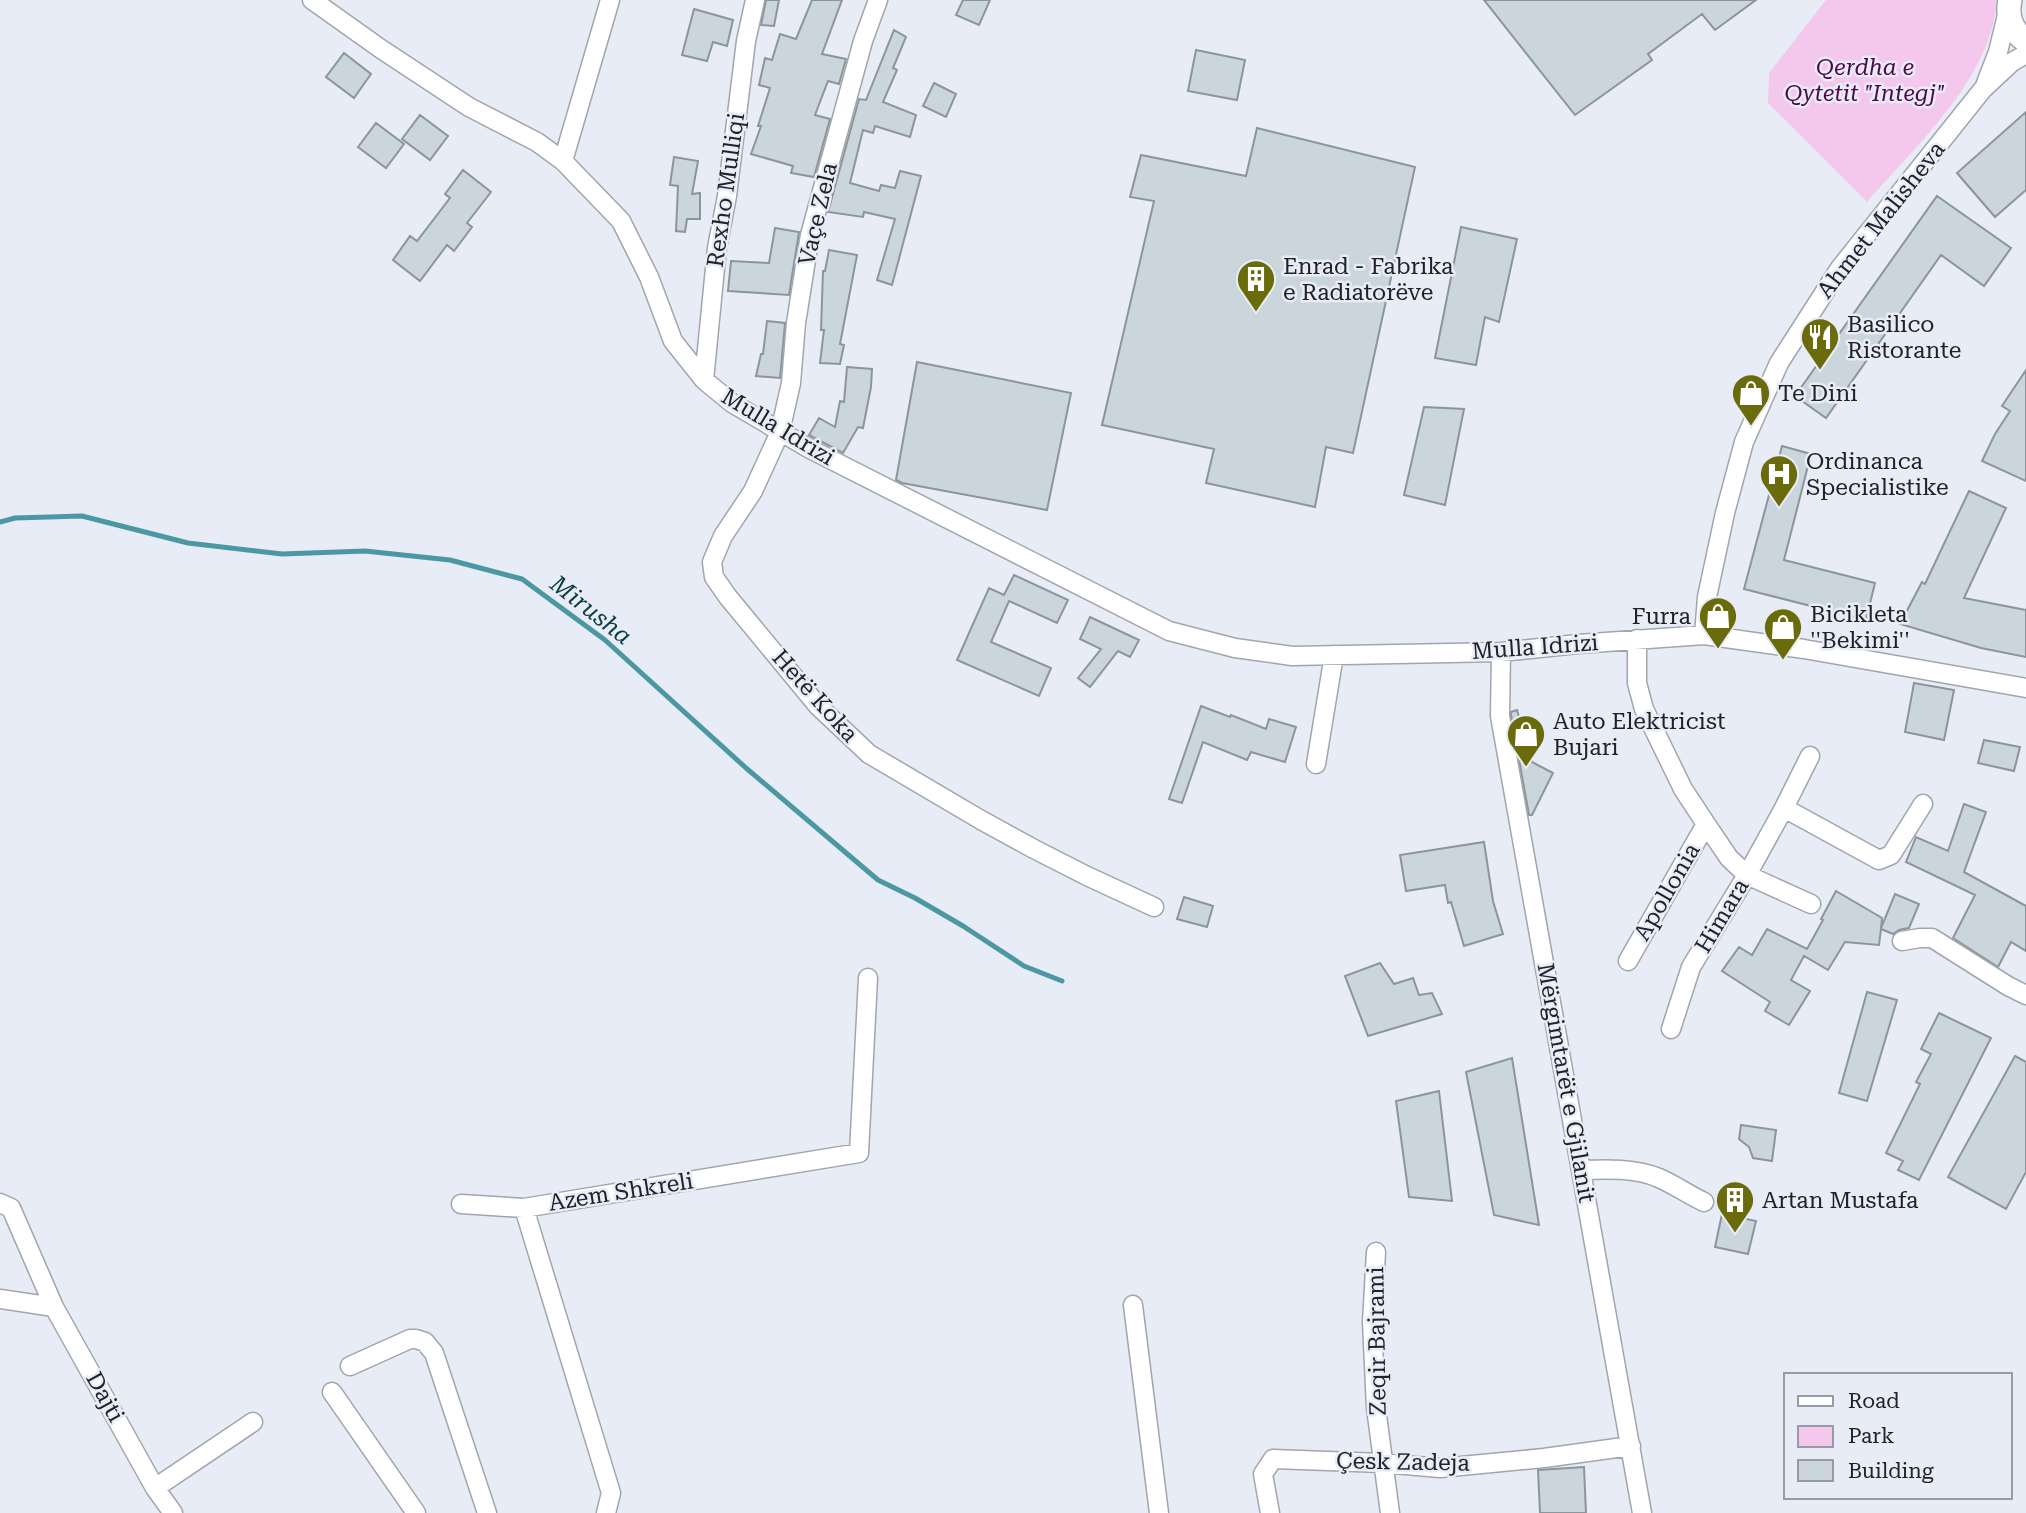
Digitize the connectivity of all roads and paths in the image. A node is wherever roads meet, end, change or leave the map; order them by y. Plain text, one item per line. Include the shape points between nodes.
1 (312, 0) edge
2 (610, 0) edge
3 (755, 0) edge
4 (878, 0) edge
5 (2009, 6) edge
6 (2026, 41) edge
7 (2026, 54) edge
8 (1983, 89) junction
9 (563, 161) junction
10 (704, 380) junction
11 (780, 432) junction
12 (1704, 635) junction
13 (1637, 639) junction
14 (1501, 652) junction
15 (1334, 654) junction
16 (2026, 688) edge
17 (1810, 756) dead end
18 (1316, 764) dead end
19 (1923, 804) dead end
20 (1784, 808) junction
21 (1706, 824) junction
22 (1747, 875) junction
23 (1811, 904) dead end
24 (1154, 907) dead end
25 (1902, 941) dead end
26 (1628, 961) dead end
27 (868, 978) dead end
28 (2026, 995) edge
29 (1671, 1029) dead end
30 (1581, 1170) junction
31 (1704, 1202) dead end
32 (0, 1203) edge
33 (461, 1204) dead end
34 (524, 1208) junction
35 (1376, 1252) dead end
36 (0, 1299) edge
37 (1133, 1305) dead end
38 (54, 1307) junction
39 (350, 1366) dead end
40 (332, 1392) dead end
41 (253, 1422) dead end
42 (1631, 1446) junction
43 (1382, 1463) junction
44 (155, 1488) junction
45 (613, 1509) edge
46 (173, 1513) edge
47 (416, 1513) edge
48 (487, 1513) edge
49 (1159, 1513) edge
50 (1270, 1513) edge
51 (1390, 1513) edge
52 (1642, 1513) edge

1 - 9 street, Mulla Idrizi via 469,107 537,142
2 - 9 street
3 - 10 street, Rexho Mulliqi via 717,248
4 - 11 street, Vaçe Zela via 810,234 791,383
5 - 6 main road via 2015,31
5 - 8 street, Ahmet Malisheva
7 - 8 street, Ahmet Malisheva
8 - 12 street, Ahmet Malisheva via 1840,268 1779,363 1744,442 1707,597
9 - 10 street, Mulla Idrizi via 621,221 673,341
10 - 11 street, Mulla Idrizi
11 - 15 street, Mulla Idrizi via 1169,631 1269,653
11 - 24 street, Hetë Koka via 712,562 714,577 728,597 818,706 869,754 1034,849
12 - 13 street, Mulla Idrizi
12 - 16 street, Mulla Idrizi
13 - 14 street, Mulla Idrizi
13 - 21 street, Apollonia via 1637,683 1644,709 1683,789
14 - 15 street, Mulla Idrizi
14 - 30 street, Mërgimtarët e Gjilanit via 1500,716
15 - 18 street
17 - 20 street, Himara
19 - 20 street via 1891,855 1879,860
20 - 22 street, Himara
21 - 22 street, Apollonia
21 - 26 street, Apollonia
22 - 23 street
22 - 29 street, Himara via 1691,967
25 - 28 street via 1932,938
27 - 34 street, Azem Shkreli via 859,1153
30 - 31 street via 1631,1171 1657,1177
30 - 42 street, Mërgimtarët e Gjilanit
32 - 38 street, Dajti via 11,1208
33 - 34 street
34 - 45 street, Azem Shkreli
35 - 43 street, Zeqir Bajrami via 1372,1322
36 - 38 street
37 - 49 street
38 - 44 street, Dajti
39 - 48 street via 410,1339 428,1344
40 - 47 street
41 - 44 street
42 - 43 street, Çesk Zadeja via 1440,1468
42 - 52 street, Mërgimtarët e Gjilanit
43 - 50 street, Çesk Zadeja via 1273,1459 1263,1474
43 - 51 street, Zeqir Bajrami
44 - 46 street, Dajti

